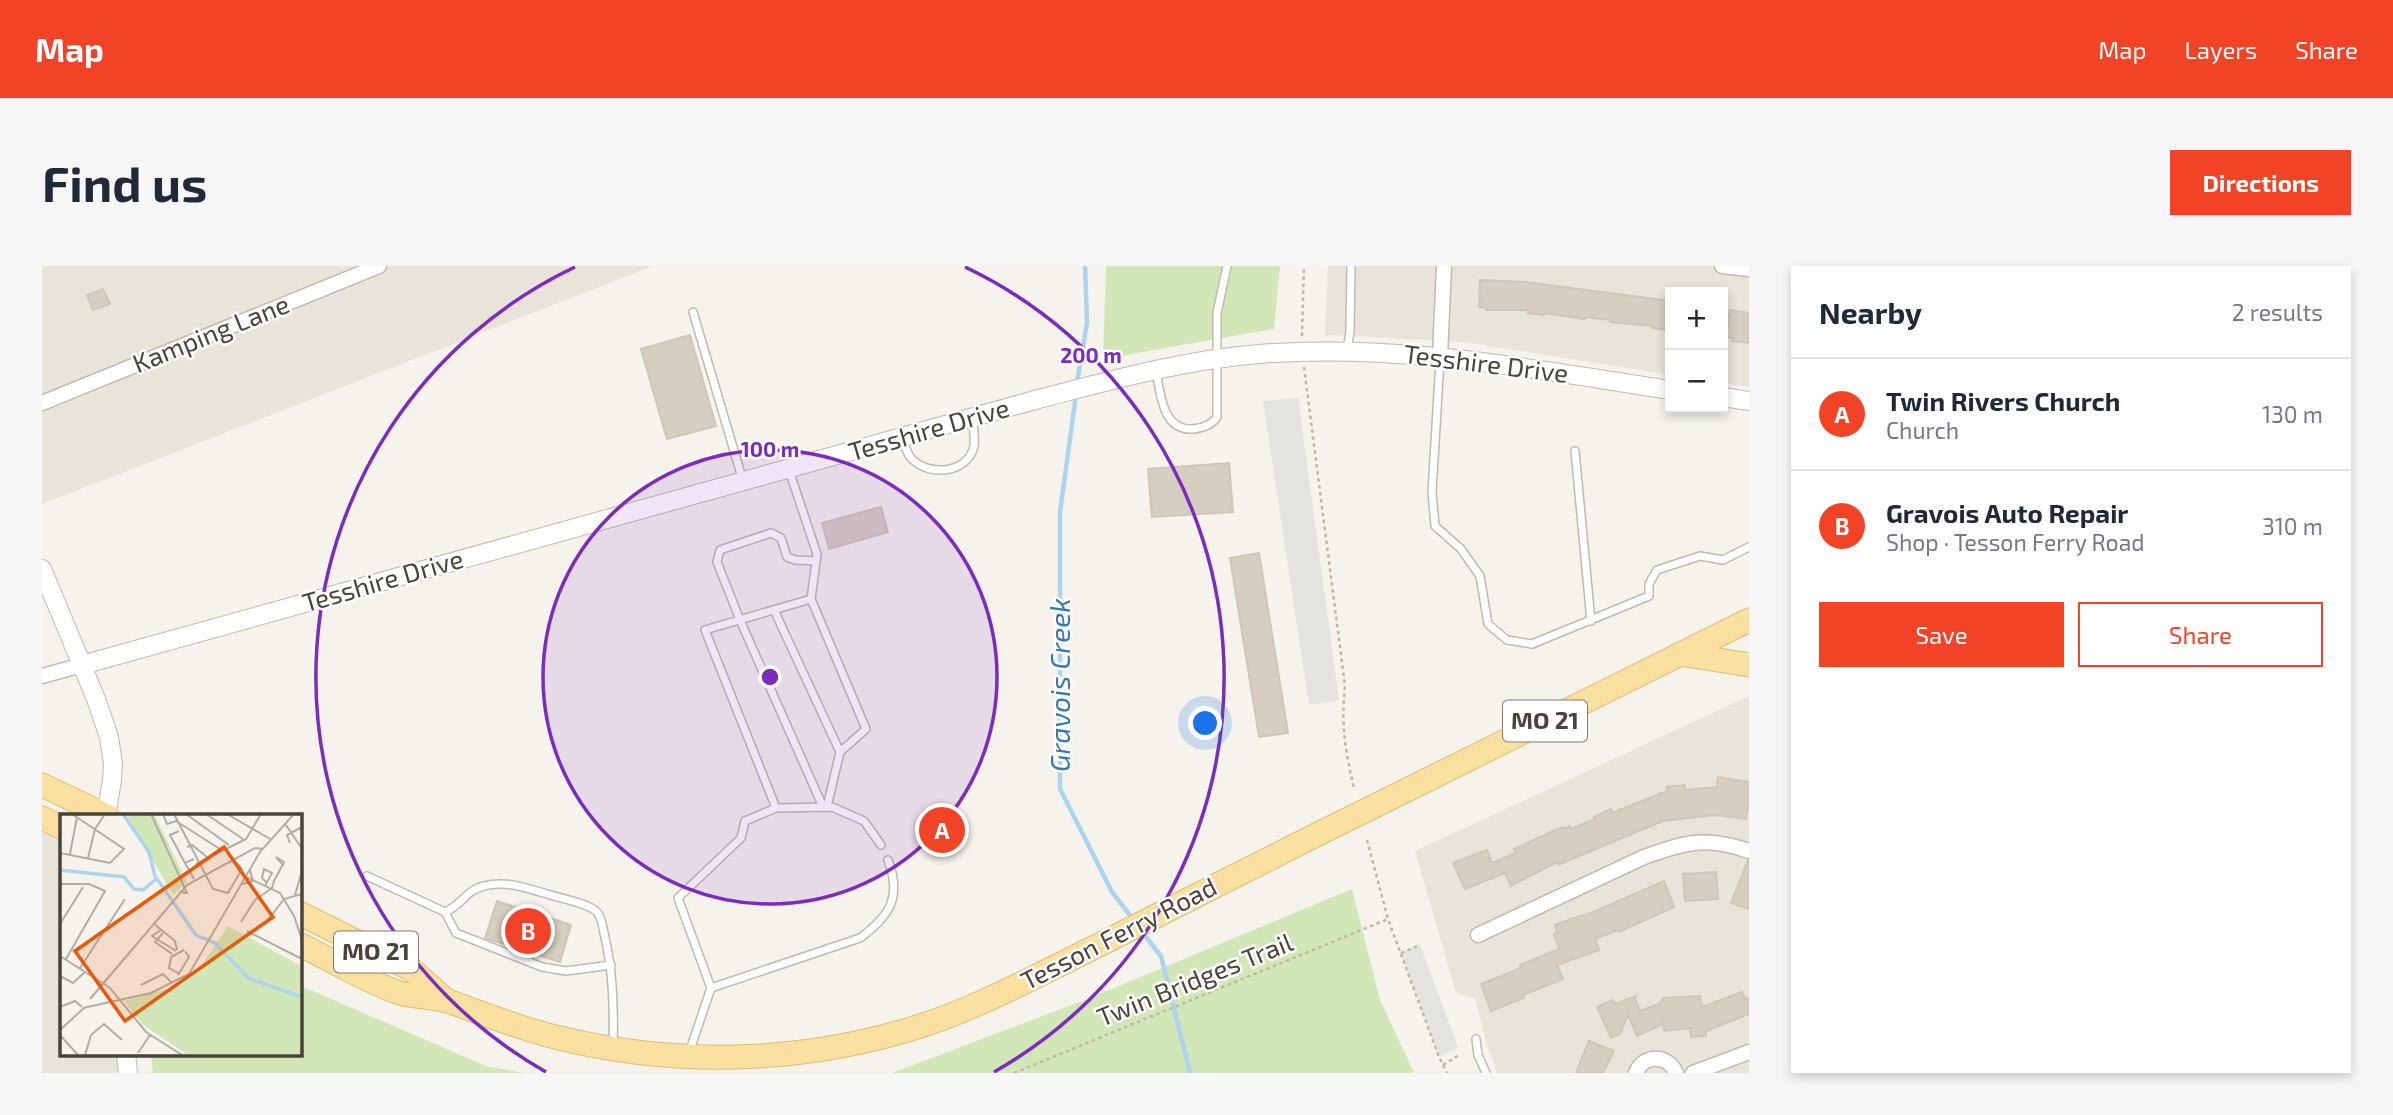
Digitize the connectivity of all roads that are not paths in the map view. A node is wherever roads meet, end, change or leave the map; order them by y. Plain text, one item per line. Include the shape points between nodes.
1 (379, 266) edge
2 (1227, 266) edge
3 (1351, 266) edge
4 (1444, 266) edge
5 (1722, 266) edge
6 (1749, 269) edge
7 (693, 312) dead end
8 (1347, 350) junction
9 (1440, 356) junction
10 (1217, 359) junction
11 (1156, 369) junction
12 (1665, 389) edge
13 (1728, 398) edge
14 (1749, 401) edge
15 (42, 403) edge
16 (973, 418) junction
17 (901, 438) junction
18 (1575, 451) dead end
19 (789, 469) junction
20 (743, 482) junction
21 (1749, 547) edge
22 (817, 561) junction
23 (42, 569) edge
24 (811, 599) junction
25 (774, 610) junction
26 (740, 620) junction
27 (1749, 620) edge
28 (1591, 621) junction
29 (1680, 654) junction
30 (82, 665) junction
31 (1749, 665) edge
32 (42, 676) edge
33 (840, 752) junction
34 (42, 785) edge
35 (827, 807) junction
36 (776, 808) junction
37 (103, 814) edge
38 (107, 814) edge
39 (42, 818) edge
40 (60, 827) edge
41 (881, 845) dead end
42 (1749, 851) edge
43 (888, 860) dead end
44 (367, 876) dead end
45 (445, 912) junction
46 (301, 914) edge
47 (1479, 935) dead end
48 (301, 945) edge
49 (611, 965) junction
50 (711, 988) junction
51 (447, 1001) junction
52 (1476, 1039) dead end
53 (613, 1049) junction
54 (1749, 1052) edge
55 (688, 1057) junction
56 (1486, 1073) edge
57 (1636, 1073) edge
58 (1676, 1073) edge
59 (1693, 1073) edge

1 - 15 street, Kamping Lane
2 - 10 lane via 1217,313
3 - 8 lane
4 - 9 street
5 - 6 street
7 - 20 lane
8 - 9 street, Tesshire Drive
8 - 10 street, Tesshire Drive
9 - 12 street, Tesshire Drive
9 - 28 lane via 1432,492 1435,526 1461,550 1479,576 1488,624 1507,640 1532,644
10 - 11 street, Tesshire Drive
10 - 11 lane via 1217,417 1205,427 1180,428 1167,415
11 - 16 street, Tesshire Drive
13 - 14 street
16 - 17 street, Tesshire Drive
16 - 17 lane via 974,448 953,470 929,469 912,459
17 - 19 street, Tesshire Drive
18 - 28 lane
19 - 20 street, Tesshire Drive
19 - 22 lane
20 - 30 street, Tesshire Drive
21 - 28 lane via 1724,560 1700,556 1657,570 1649,584 1649,596
22 - 24 lane
22 - 26 lane via 787,557 781,538 771,533 720,550 717,562
23 - 30 street
24 - 25 lane
24 - 33 lane via 866,729
25 - 26 lane
25 - 33 lane
26 - 35 lane
26 - 36 lane via 705,629
27 - 29 main road, Tesson Ferry Road / MO 21
29 - 31 main road
29 - 55 main road, Tesson Ferry Road / MO 21, bridge via 1045,972 947,1016 864,1041 792,1054
30 - 32 street, Tesshire Drive
30 - 38 street via 111,749
33 - 35 lane
34 - 37 main road
35 - 36 lane
35 - 41 lane via 864,821
36 - 50 lane via 745,821 741,838 678,898
39 - 40 main road
42 - 47 street via 1701,841 1667,849
43 - 50 lane via 894,875 892,901 881,923 860,938
44 - 45 lane
45 - 49 lane via 456,933 542,967 566,971
45 - 49 lane via 456,908 466,894 498,883 584,905 597,912
46 - 51 main road, Tesson Ferry Road / MO 21 via 411,970
48 - 51 main road, Tesson Ferry Road / MO 21 via 399,993
49 - 53 lane
50 - 55 lane
51 - 53 main road, Tesson Ferry Road / MO 21 via 518,1027
52 - 56 lane
53 - 55 main road, Tesson Ferry Road / MO 21
54 - 59 street
57 - 58 street via 1645,1060 1660,1058

